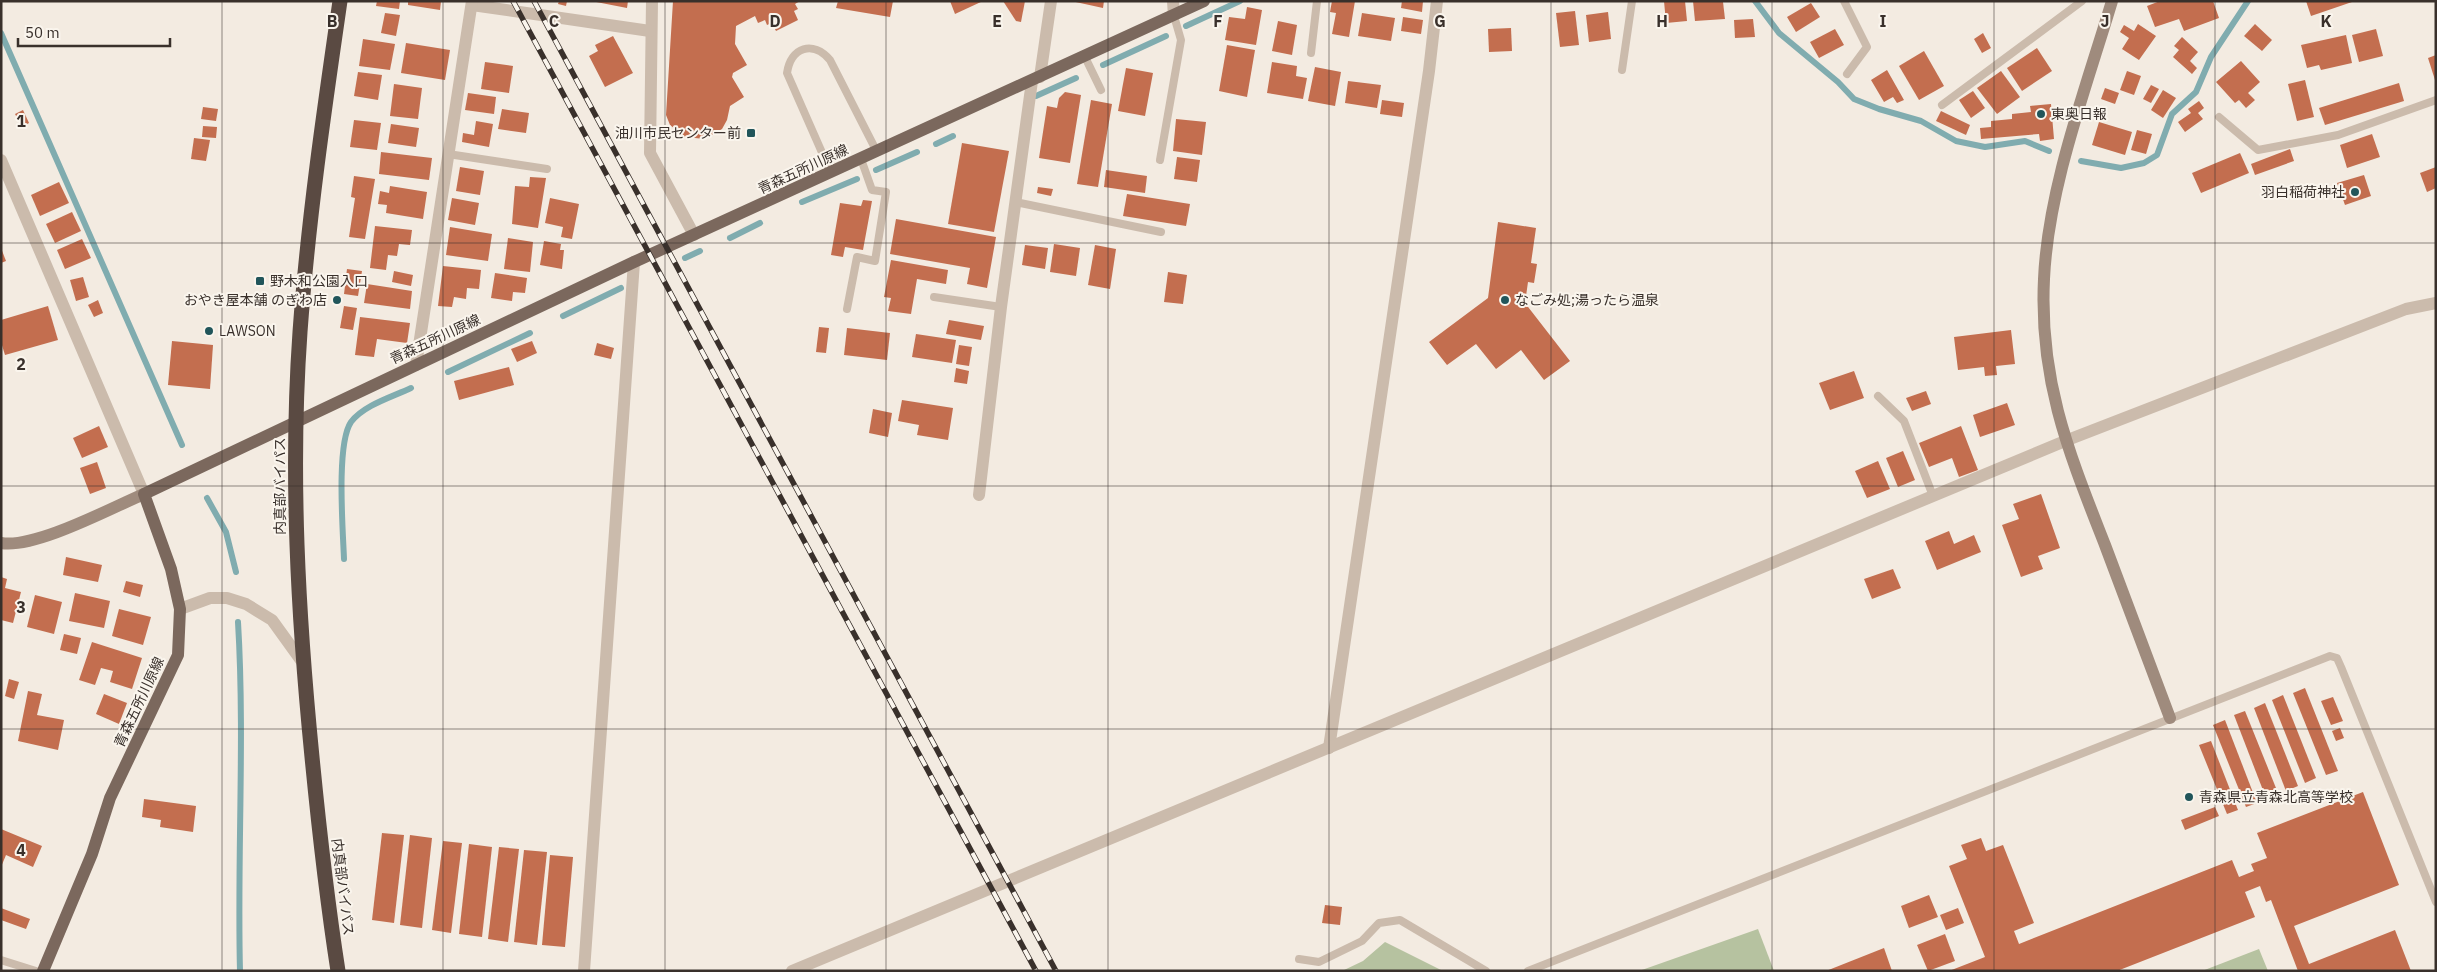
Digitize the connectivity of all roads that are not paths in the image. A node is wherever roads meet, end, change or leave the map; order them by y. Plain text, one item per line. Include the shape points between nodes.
1 (340, 1) edge
2 (652, 1) edge
3 (1051, 1) edge
4 (1173, 1) edge
5 (1204, 1) edge
6 (1317, 1) edge
7 (1437, 1) edge
8 (1632, 1) edge
9 (1844, 1) edge
10 (2082, 1) edge
11 (2112, 1) edge
12 (472, 3) edge
13 (1174, 16) junction
14 (650, 31) junction
15 (1310, 53) dead end
16 (1085, 57) junction
17 (1622, 70) dead end
18 (1847, 74) dead end
19 (1036, 79) junction
20 (1101, 90) dead end
21 (2436, 100) edge
22 (1942, 105) dead end
23 (2219, 117) dead end
24 (877, 152) junction
25 (448, 154) junction
26 (862, 159) junction
27 (1, 160) edge
28 (1160, 160) dead end
29 (547, 169) dead end
30 (831, 173) junction
31 (1015, 202) junction
32 (1161, 232) dead end
33 (694, 235) junction
34 (634, 262) junction
35 (934, 297) dead end
36 (2436, 303) edge
37 (1001, 307) junction
38 (847, 309) dead end
39 (416, 364) junction
40 (1878, 396) dead end
41 (297, 422) junction
42 (2065, 441) junction
43 (144, 494) junction
44 (979, 495) dead end
45 (1933, 496) junction
46 (1, 543) edge
47 (180, 609) junction
48 (303, 663) junction
49 (2170, 718) junction
50 (1329, 748) junction
51 (2436, 902) edge
52 (1299, 959) dead end
53 (1, 960) edge
54 (36, 971) edge
55 (43, 971) edge
56 (338, 971) edge
57 (584, 971) edge
58 (792, 971) edge
59 (1486, 971) edge
60 (1528, 971) edge

1 - 41 highway, 内真部バイパス via 318,153 300,332
2 - 14 street
3 - 19 street
4 - 13 street
5 - 13 main road, 青森五所川原線
6 - 15 lane
7 - 50 street
8 - 17 lane
9 - 18 lane via 1867,47
10 - 22 lane
11 - 42 street via 2065,159 2051,222 2044,279 2046,350 2052,391
12 - 14 street
12 - 25 street
13 - 16 main road, 青森五所川原線
13 - 28 lane via 1181,40
14 - 33 street via 650,153
16 - 19 main road, 青森五所川原線
16 - 20 lane
19 - 24 main road, 青森五所川原線
19 - 31 street
21 - 23 lane via 2338,135 2258,150
24 - 26 main road, 青森五所川原線
24 - 30 lane via 830,60 814,48 803,49 794,54 788,63 787,73
25 - 29 lane
25 - 39 street
26 - 30 main road, 青森五所川原線
26 - 38 lane via 872,190 886,192 875,260 857,257
27 - 43 street
30 - 33 main road, 青森五所川原線
31 - 32 lane
31 - 37 street
33 - 34 main road, 青森五所川原線
34 - 39 main road, 青森五所川原線
34 - 57 street
35 - 37 lane
36 - 42 street via 2406,309
37 - 44 street
39 - 41 main road, 青森五所川原線
40 - 45 lane via 1904,421
41 - 43 main road, 青森五所川原線
41 - 48 highway, 内真部バイパス via 296,526
42 - 45 street
42 - 49 street
43 - 46 street via 48,535 18,544
43 - 47 main road, 青森五所川原線 via 171,569
45 - 50 street
47 - 48 street via 210,598 227,598 246,604 272,620
47 - 55 main road, 青森五所川原線 via 178,655 110,798 92,854
48 - 56 highway, 内真部バイパス via 326,898
49 - 51 lane via 2330,656 2337,658
49 - 60 lane
50 - 58 street
52 - 59 lane via 1319,962 1362,941 1379,923 1400,920
53 - 54 lane

